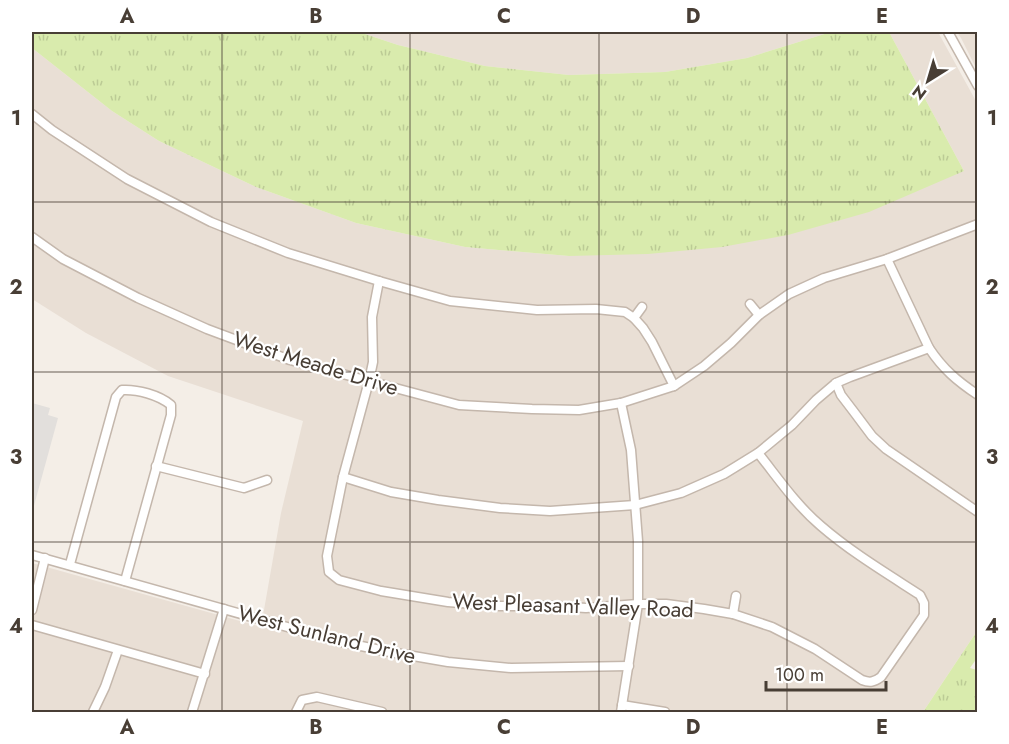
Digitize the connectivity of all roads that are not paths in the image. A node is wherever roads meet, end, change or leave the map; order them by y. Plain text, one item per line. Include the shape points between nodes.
1 (949, 32) edge
2 (978, 86) edge
3 (32, 114) edge
4 (978, 224) edge
5 (32, 237) edge
6 (887, 260) junction
7 (379, 281) junction
8 (750, 304) dead end
9 (642, 307) dead end
10 (759, 315) junction
11 (634, 318) junction
12 (929, 348) junction
13 (369, 381) junction
14 (836, 383) junction
15 (674, 386) junction
16 (978, 395) edge
17 (621, 403) junction
18 (758, 453) junction
19 (156, 466) junction
20 (343, 477) junction
21 (267, 480) dead end
22 (635, 505) junction
23 (978, 512) edge
24 (32, 555) edge
25 (45, 558) junction
26 (69, 564) junction
27 (125, 581) junction
28 (736, 596) dead end
29 (638, 604) junction
30 (224, 609) junction
31 (32, 610) edge
32 (733, 614) junction
33 (32, 625) edge
34 (118, 650) junction
35 (629, 666) junction
36 (205, 674) junction
37 (622, 709) edge
38 (93, 712) edge
39 (192, 712) edge
40 (296, 712) edge
41 (382, 712) edge
42 (665, 712) edge

1 - 2 street
3 - 7 street via 127,179 211,222 288,253
4 - 6 street, West Meade Drive
5 - 13 street, West Meade Drive via 63,259 207,329 290,360
6 - 10 street, West Meade Drive via 824,278 789,294
6 - 12 street
7 - 11 street via 450,301 537,310 597,309 625,312
7 - 13 street via 372,317 373,362
8 - 10 street
9 - 11 street
10 - 15 street, West Meade Drive via 704,366
11 - 15 street via 652,342
12 - 14 street
12 - 16 street via 943,368
13 - 17 street, West Meade Drive via 459,405 579,410
13 - 20 street
14 - 18 street
14 - 23 street via 847,404 886,449
15 - 17 street, West Meade Drive
17 - 22 street via 631,450
18 - 22 street via 681,493
18 - 32 street, West Pleasant Valley Road via 821,527 920,594 924,615 882,676 868,682 772,627
19 - 21 street via 244,488
19 - 26 street via 171,405 164,399 122,390 116,397
19 - 27 street
20 - 22 street via 391,492 500,508 550,511
20 - 29 street, West Pleasant Valley Road via 327,556 329,572 339,580 448,602 586,608
22 - 29 street
24 - 25 street, West Sunland Drive
25 - 26 street, West Sunland Drive
25 - 31 street
26 - 27 street, West Sunland Drive
27 - 30 street, West Sunland Drive
28 - 32 street
29 - 32 street, West Pleasant Valley Road
29 - 35 street
30 - 35 street, West Sunland Drive via 337,641 448,662 512,668
30 - 36 street
33 - 34 street
34 - 36 street
34 - 38 street
35 - 37 street
36 - 39 street
37 - 42 street
40 - 41 street via 302,700 316,697

